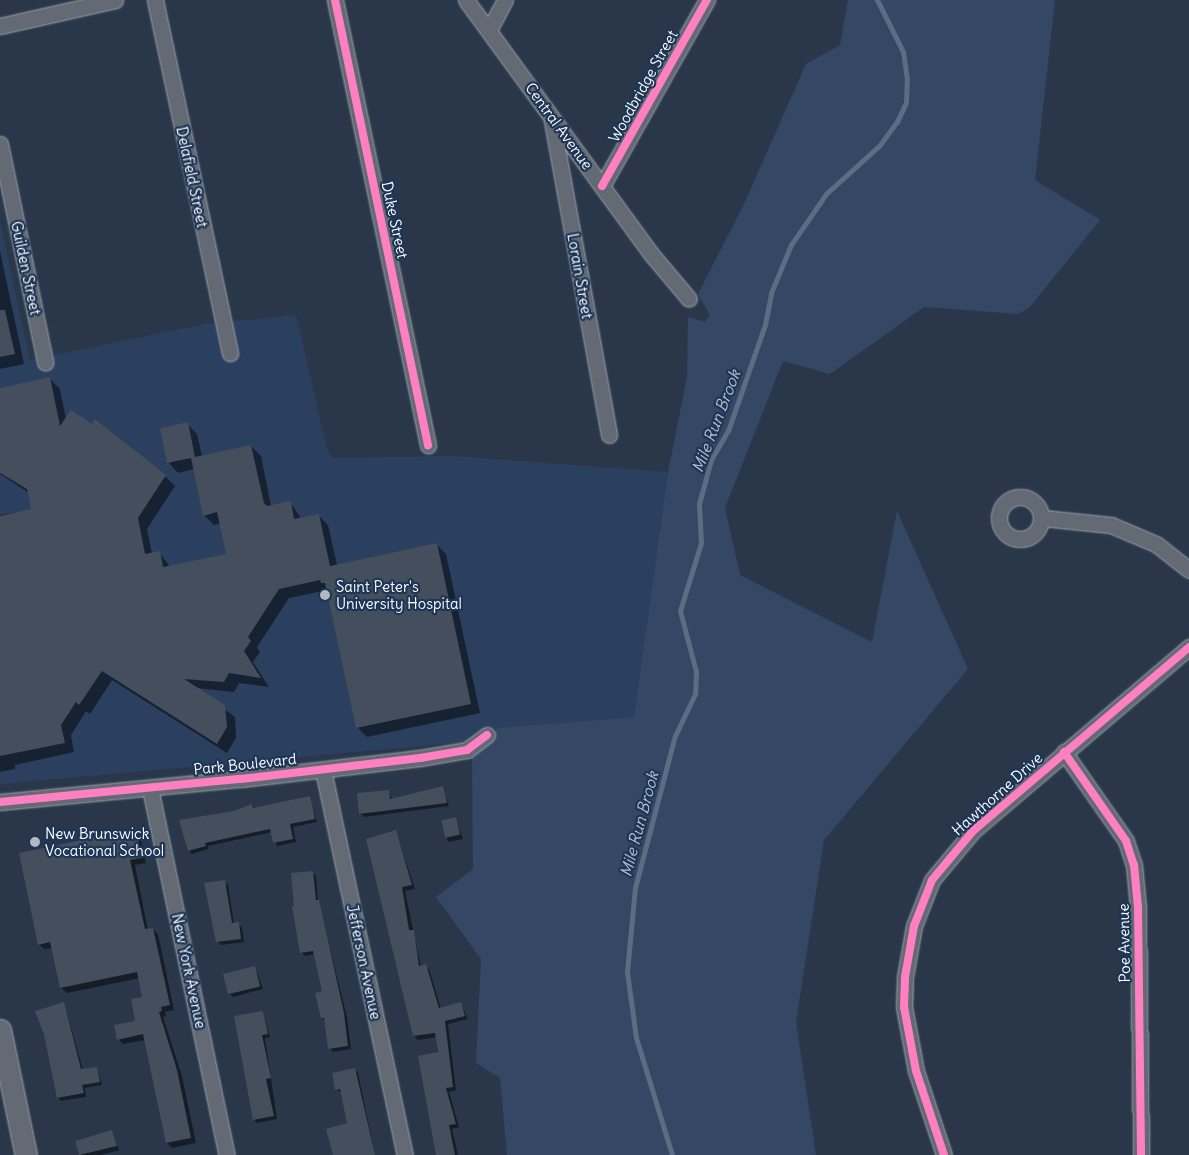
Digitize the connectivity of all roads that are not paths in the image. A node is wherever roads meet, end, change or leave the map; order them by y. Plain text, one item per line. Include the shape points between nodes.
1 (115, 0) edge
2 (155, 0) edge
3 (335, 0) edge
4 (466, 0) edge
5 (506, 0) edge
6 (707, 0) edge
7 (0, 26) edge
8 (489, 30) junction
9 (552, 117) junction
10 (0, 144) edge
11 (602, 186) junction
12 (689, 299) dead end
13 (230, 353) dead end
14 (45, 362) dead end
15 (609, 435) dead end
16 (428, 445) dead end
17 (1043, 518) dead end
18 (1189, 570) edge
19 (1189, 647) edge
20 (487, 735) dead end
21 (1064, 752) junction
22 (323, 770) junction
23 (150, 788) junction
24 (0, 802) edge
25 (0, 1030) edge
26 (26, 1155) edge
27 (227, 1155) edge
28 (405, 1155) edge
29 (944, 1155) edge
30 (1141, 1155) edge

1 - 7 street
2 - 13 street, Delafield Street
3 - 16 street, Duke Street
4 - 8 street, Central Avenue
5 - 8 street
6 - 11 street, Woodbridge Street
8 - 9 street, Central Avenue
9 - 11 street, Central Avenue
9 - 15 street, Lorain Street
10 - 14 street, Guilden Street
11 - 12 street, Central Avenue
17 - 18 street via 1110,525 1156,544
19 - 21 street, Hawthorne Drive
20 - 22 street, Park Boulevard via 467,750
21 - 29 street, Hawthorne Drive via 973,830 932,880 914,926 905,976 904,1007 916,1071
21 - 30 street, Poe Avenue via 1117,826 1134,865 1138,907
22 - 23 street, Park Boulevard
22 - 28 street, Jefferson Avenue
23 - 24 street, Park Boulevard
23 - 27 street, New York Avenue
25 - 26 street

